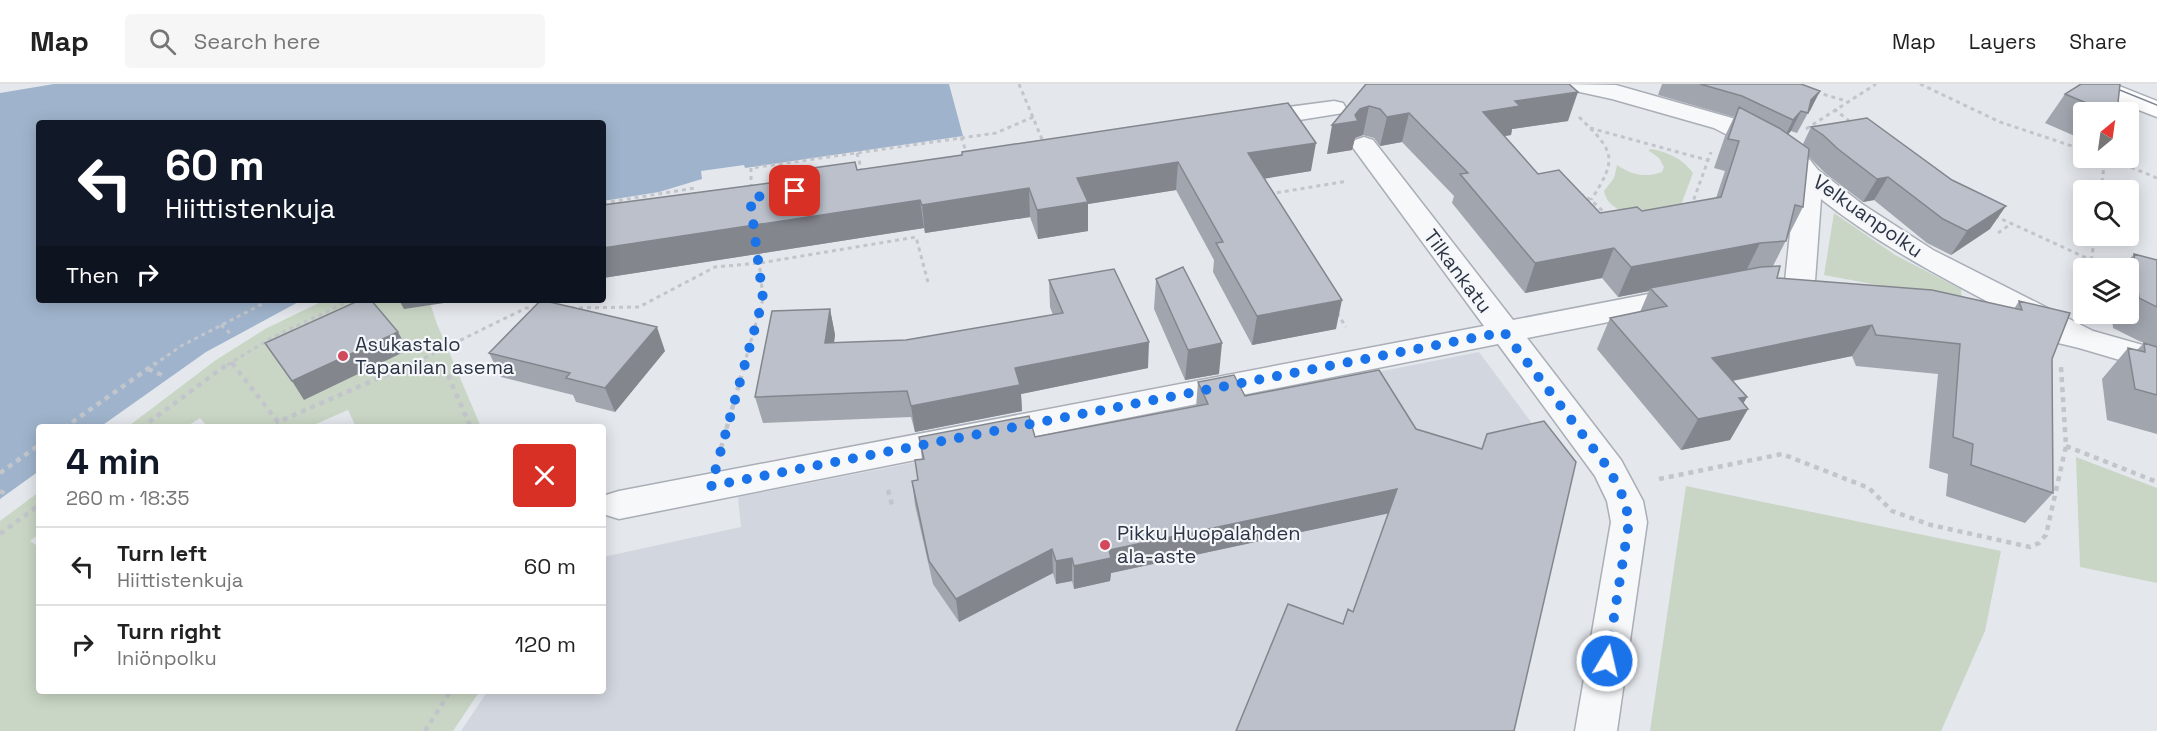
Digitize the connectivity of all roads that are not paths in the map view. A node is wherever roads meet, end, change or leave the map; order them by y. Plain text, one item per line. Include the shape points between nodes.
1 (1317, 84) edge
2 (1575, 84) edge
3 (2092, 84) edge
4 (2132, 84) edge
5 (2157, 94) edge
6 (2157, 110) edge
7 (1229, 123) edge
8 (1348, 126) junction
9 (1809, 176) junction
10 (1800, 281) junction
11 (1767, 284) edge
12 (1832, 286) edge
13 (1713, 292) edge
14 (1978, 315) edge
15 (1504, 332) junction
16 (2082, 338) junction
17 (2157, 360) edge
18 (619, 505) dead end
19 (1596, 731) edge

1 - 8 street, Tilkankatu
2 - 9 street, Velkuanpolku via 1723,123 1775,149
3 - 6 street
4 - 5 street
7 - 8 street
8 - 15 street, Tilkankatu
9 - 10 street
9 - 16 street, Velkuanpolku via 1852,210 1923,256
10 - 11 street
10 - 12 street
13 - 15 street
14 - 16 street
15 - 18 street
15 - 19 street, Tilkankatu via 1609,469 1625,501 1629,522
16 - 17 street, Velkuanpolku

